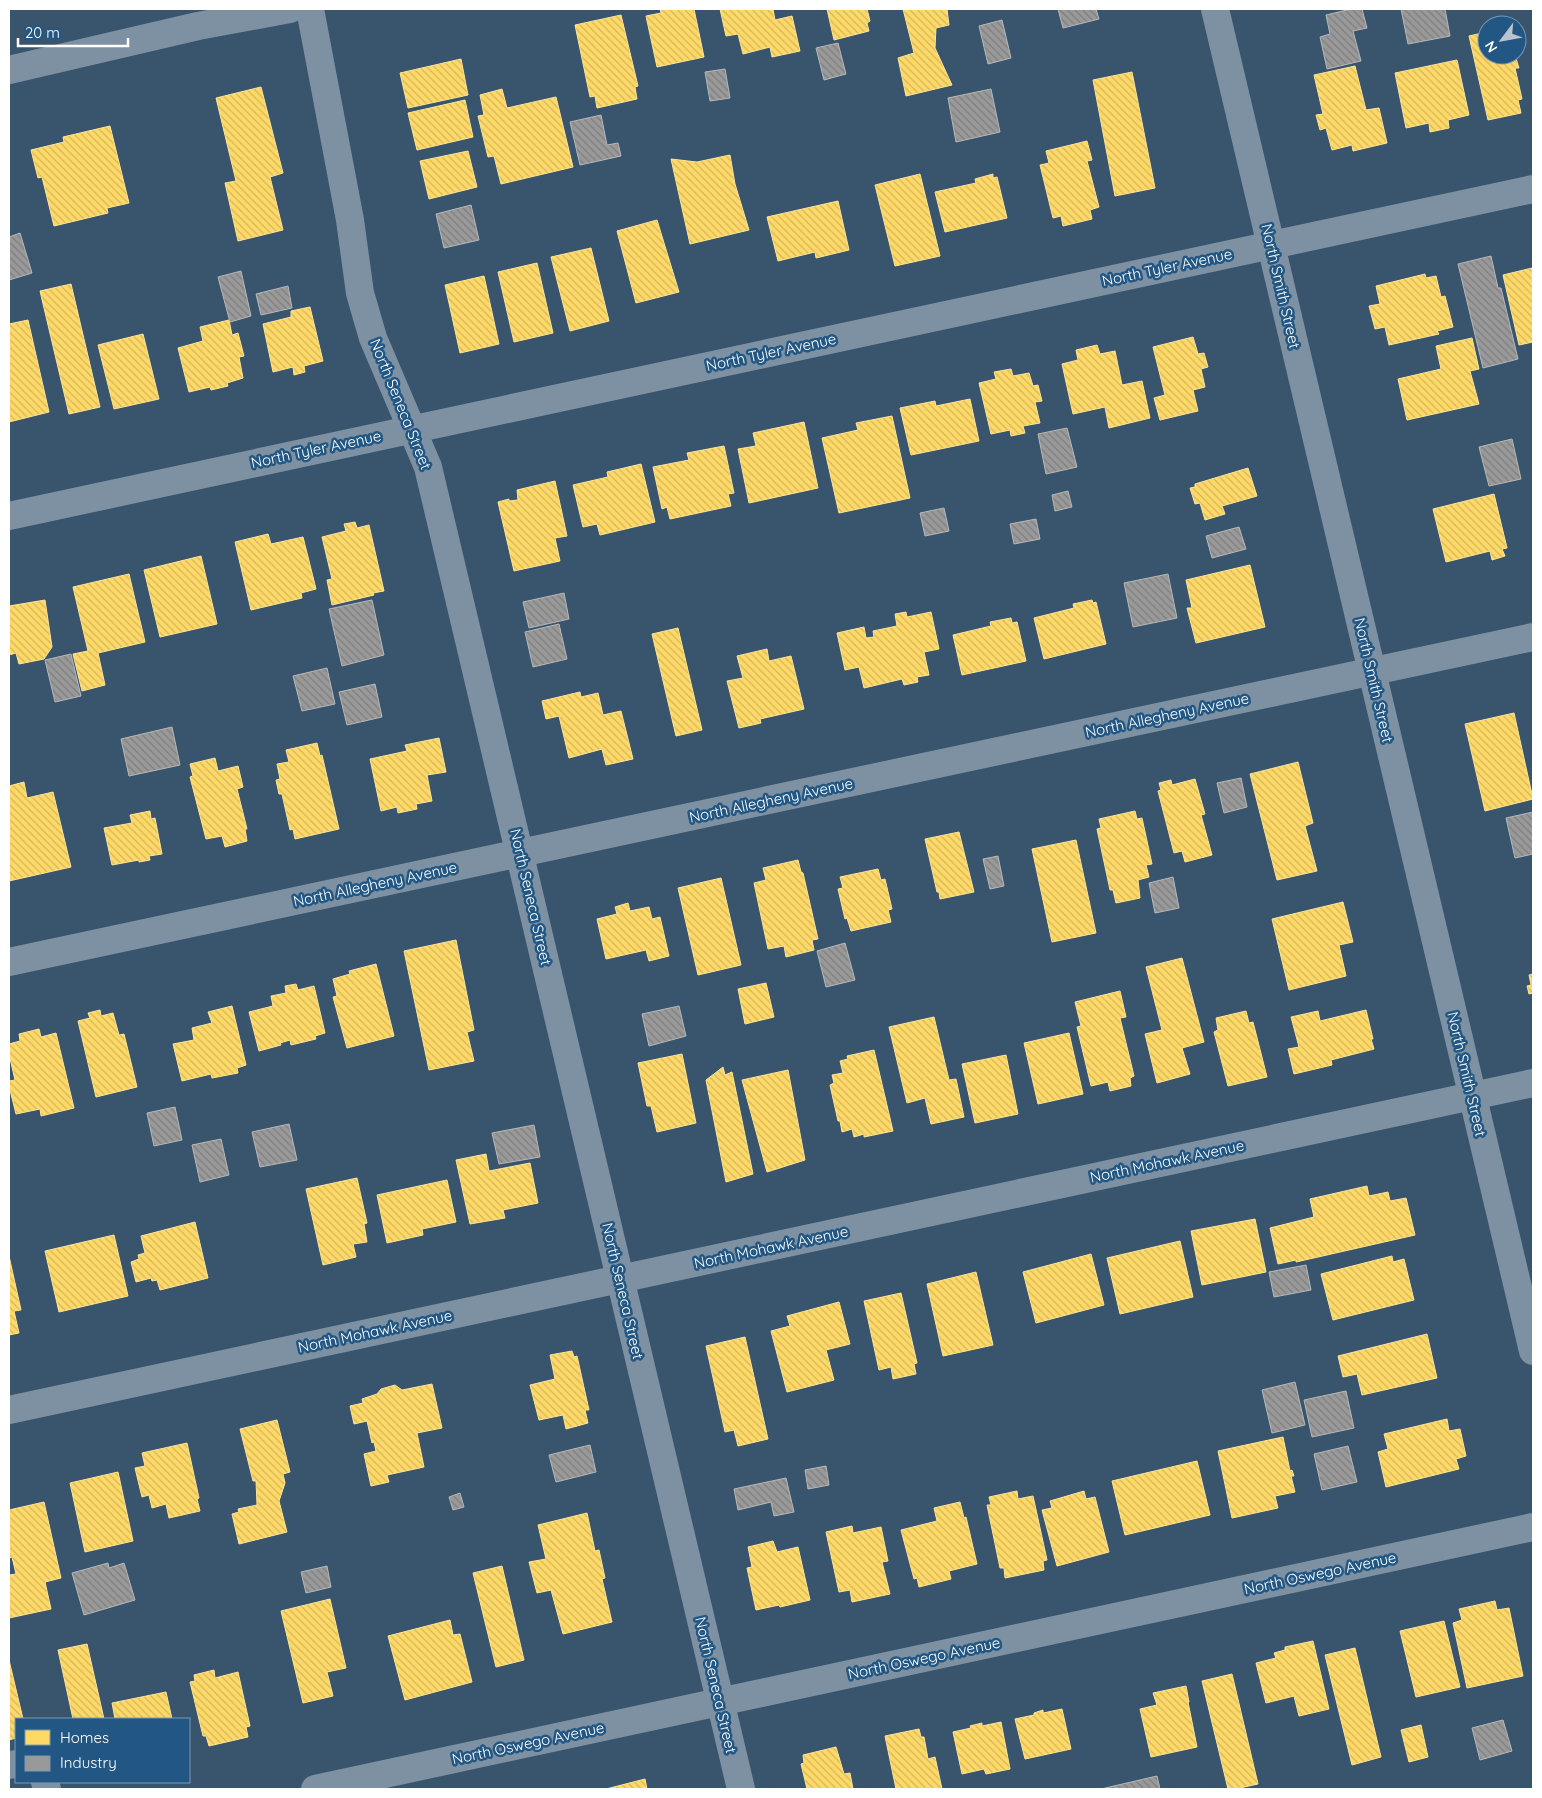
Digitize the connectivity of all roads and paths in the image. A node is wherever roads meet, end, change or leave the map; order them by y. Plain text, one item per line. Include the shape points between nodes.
1 (290, 9) edge
2 (310, 9) edge
3 (1215, 9) edge
4 (9, 70) edge
5 (1533, 189) edge
6 (1271, 245) junction
7 (412, 429) junction
8 (9, 516) edge
9 (1533, 637) edge
10 (1372, 672) junction
11 (520, 853) junction
12 (9, 962) edge
13 (1533, 1083) edge
14 (1472, 1096) junction
15 (620, 1279) junction
16 (1533, 1351) edge
17 (9, 1410) edge
18 (1533, 1527) edge
19 (720, 1701) junction
20 (315, 1789) edge
21 (741, 1789) edge

1 - 4 street via 198,26
2 - 7 street, North Seneca Street via 350,220 360,293 373,338
3 - 6 street, North Smith Street
5 - 6 street, North Tyler Avenue
6 - 7 street, North Tyler Avenue
6 - 10 street, North Smith Street
7 - 8 street, North Tyler Avenue
7 - 11 street, North Seneca Street via 428,467
9 - 10 street, North Allegheny Avenue
10 - 11 street, North Allegheny Avenue
10 - 14 street, North Smith Street
11 - 12 street, North Allegheny Avenue
11 - 15 street, North Seneca Street
13 - 14 street, North Mohawk Avenue
14 - 15 street, North Mohawk Avenue
14 - 16 street, North Smith Street
15 - 17 street, North Mohawk Avenue
15 - 19 street, North Seneca Street
18 - 19 street, North Oswego Avenue
19 - 20 street, North Oswego Avenue
19 - 21 street, North Seneca Street

